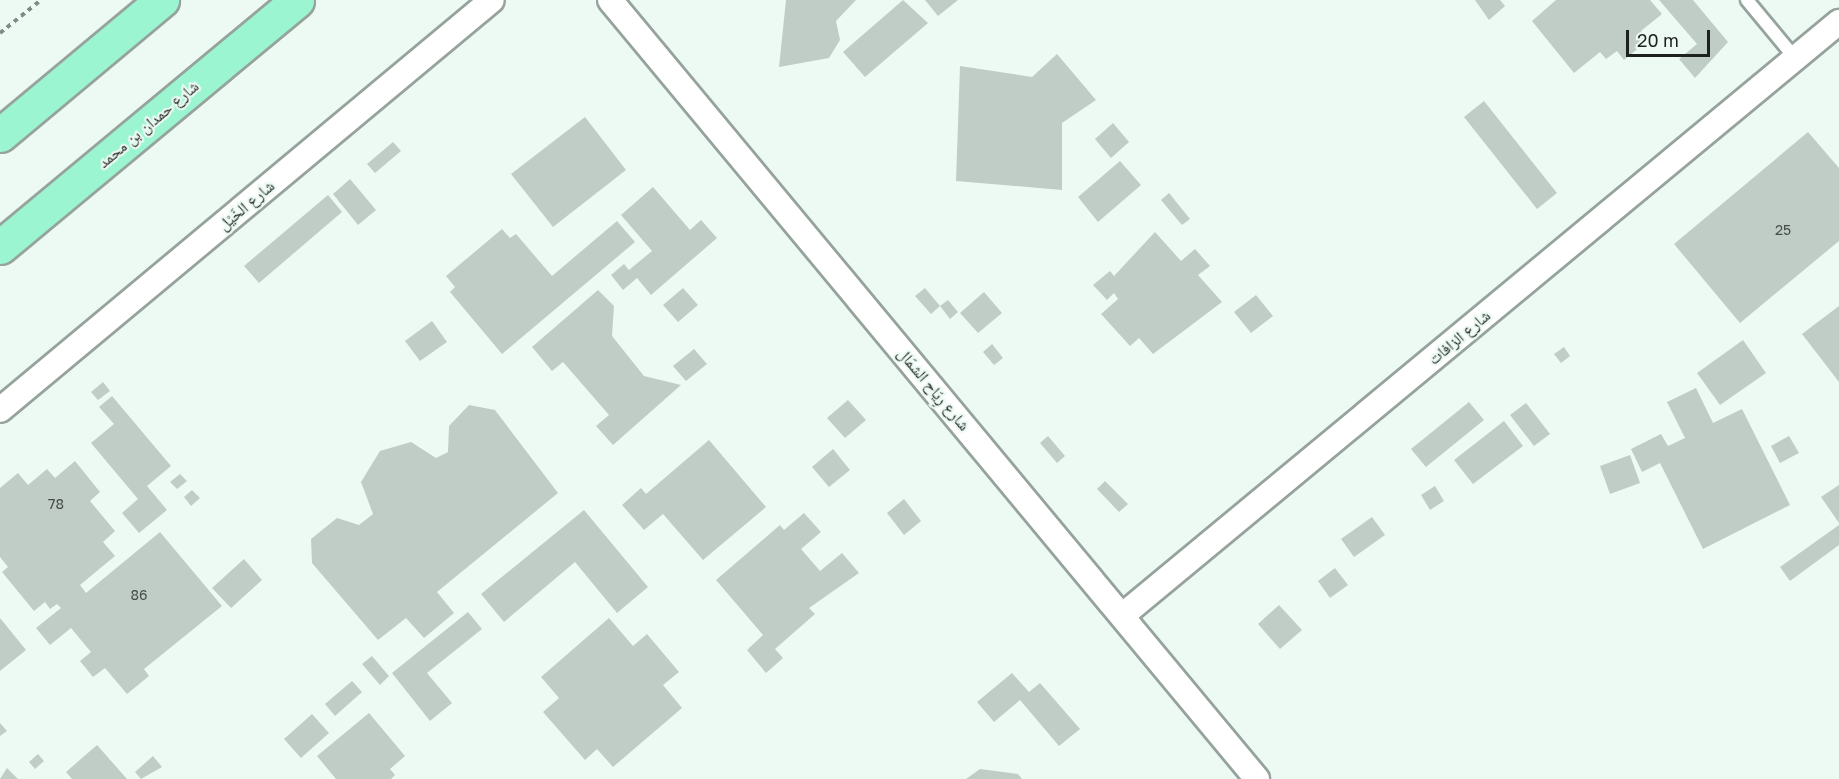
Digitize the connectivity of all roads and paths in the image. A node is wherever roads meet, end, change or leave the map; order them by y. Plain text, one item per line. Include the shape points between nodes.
1 (41, 0) edge
2 (162, 0) edge
3 (297, 0) edge
4 (492, 0) edge
5 (610, 0) edge
6 (1748, 0) edge
7 (1839, 22) edge
8 (0, 33) edge
9 (1795, 58) junction
10 (0, 135) edge
11 (0, 247) edge
12 (0, 410) edge
13 (1123, 615) junction
14 (1257, 779) edge

1 - 8 path
2 - 10 main road
3 - 11 main road, شارع حمدان بن محمد
4 - 12 street, شارع الخَيْل
5 - 13 street, شارع رِيَاح الشمَال
6 - 9 lane
7 - 9 street, شارع الزافات
9 - 13 street, شارع الزافات
13 - 14 street, شارع رِيَاح الشمَال

